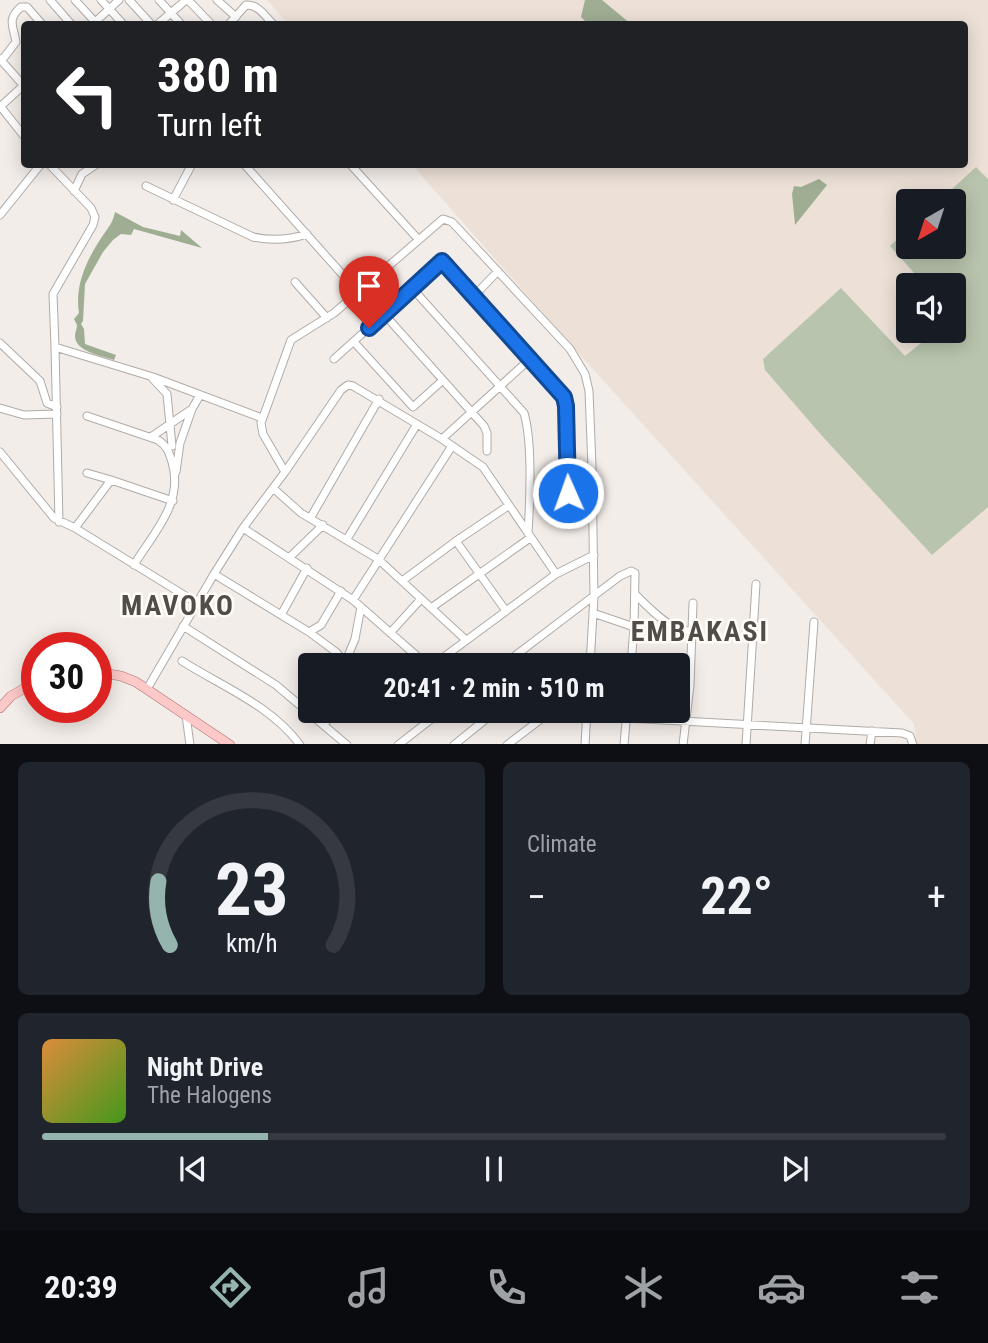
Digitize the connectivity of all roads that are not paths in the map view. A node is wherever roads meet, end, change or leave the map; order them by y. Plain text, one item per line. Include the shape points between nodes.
1 (50, 0) edge
2 (75, 0) edge
3 (102, 0) edge
4 (119, 0) edge
5 (129, 0) edge
6 (159, 0) edge
7 (187, 0) edge
8 (217, 0) edge
9 (109, 9) junction
10 (171, 14) junction
11 (236, 16) junction
12 (39, 21) edge
13 (68, 21) edge
14 (92, 21) edge
15 (98, 21) edge
16 (120, 21) edge
17 (148, 21) edge
18 (162, 21) edge
19 (178, 21) edge
20 (208, 21) edge
21 (232, 21) edge
22 (270, 21) edge
23 (1, 59) edge
24 (21, 82) edge
25 (21, 89) edge
26 (1, 109) edge
27 (21, 132) edge
28 (38, 168) edge
29 (53, 168) edge
30 (91, 168) edge
31 (190, 168) edge
32 (248, 168) edge
33 (356, 168) edge
34 (146, 186) dead end
35 (74, 191) junction
36 (173, 200) junction
37 (0, 215) edge
38 (307, 234) junction
39 (418, 239) junction
40 (498, 271) junction
41 (374, 279) junction
42 (295, 282) dead end
43 (412, 288) junction
44 (358, 292) junction
45 (474, 296) junction
46 (396, 303) junction
47 (384, 314) junction
48 (327, 318) junction
49 (354, 342) junction
50 (0, 343) edge
51 (55, 347) junction
52 (531, 358) junction
53 (334, 359) dead end
54 (153, 377) junction
55 (443, 380) junction
56 (500, 386) junction
57 (200, 395) junction
58 (379, 399) junction
59 (0, 408) edge
60 (192, 409) junction
61 (57, 410) junction
62 (472, 413) junction
63 (87, 416) dead end
64 (262, 418) junction
65 (418, 424) junction
66 (170, 425) junction
67 (151, 437) junction
68 (442, 439) junction
69 (172, 446) junction
70 (452, 446) junction
71 (487, 451) dead end
72 (0, 452) edge
73 (592, 467) junction
74 (567, 468) junction
75 (285, 472) junction
76 (87, 473) dead end
77 (176, 474) junction
78 (111, 480) junction
79 (273, 488) junction
80 (173, 501) junction
81 (508, 506) junction
82 (311, 517) junction
83 (568, 519) dead end
84 (59, 522) junction
85 (324, 526) junction
86 (75, 528) junction
87 (243, 528) junction
88 (529, 536) junction
89 (347, 539) junction
90 (456, 541) junction
91 (594, 555) junction
92 (290, 557) junction
93 (378, 559) junction
94 (134, 565) junction
95 (307, 568) junction
96 (214, 573) junction
97 (480, 574) junction
98 (556, 574) junction
99 (402, 581) junction
100 (756, 584) dead end
101 (341, 592) junction
102 (636, 595) junction
103 (594, 596) junction
104 (421, 599) junction
105 (352, 600) junction
106 (197, 603) junction
107 (693, 603) dead end
108 (361, 607) junction
109 (431, 608) junction
110 (506, 611) junction
111 (593, 613) junction
112 (281, 615) junction
113 (814, 622) dead end
114 (183, 626) junction
115 (634, 627) junction
116 (692, 630) junction
117 (309, 632) junction
118 (390, 633) junction
119 (466, 640) junction
120 (333, 653) edge
121 (350, 653) edge
122 (412, 653) edge
123 (449, 653) edge
124 (519, 653) edge
125 (591, 653) edge
126 (632, 653) edge
127 (690, 660) edge
128 (182, 661) dead end
129 (112, 675) edge
130 (147, 689) junction
131 (21, 690) edge
132 (0, 708) edge
133 (186, 715) junction
134 (690, 721) edge
135 (426, 723) edge
136 (481, 723) edge
137 (536, 723) edge
138 (586, 723) edge
139 (625, 723) edge
140 (686, 723) edge
141 (324, 724) joint
142 (748, 726) junction
143 (807, 728) junction
144 (872, 730) junction
145 (190, 744) edge
146 (230, 744) edge
147 (300, 744) edge
148 (347, 744) edge
149 (398, 744) edge
150 (454, 744) edge
151 (508, 744) edge
152 (585, 744) edge
153 (624, 744) edge
154 (682, 744) edge
155 (746, 744) edge
156 (804, 744) edge
157 (870, 744) edge
158 (913, 744) edge

1 - 13 street
2 - 14 street
3 - 9 street
4 - 9 street
5 - 17 street
6 - 10 street
7 - 10 street
7 - 20 street
8 - 11 street
9 - 15 street
9 - 16 street
10 - 18 street
10 - 19 street
11 - 21 street
11 - 22 street via 250,5
12 - 23 street via 21,6 11,25 16,42
23 - 24 street
25 - 26 street
26 - 27 street
28 - 37 street
29 - 35 street
30 - 35 street via 82,174
31 - 36 street
32 - 38 street
33 - 39 street
34 - 36 street
35 - 51 street via 91,208 94,222 53,294
36 - 38 street via 253,237 291,239
38 - 44 street
39 - 40 street via 447,219
39 - 41 street
40 - 45 street
40 - 73 street via 581,364 589,391
41 - 44 street
41 - 46 street
42 - 48 street
43 - 45 street via 442,261
43 - 46 street
43 - 56 street
44 - 48 street
45 - 52 street
46 - 47 street
47 - 49 street
47 - 55 street
48 - 64 street via 289,342
49 - 53 street
49 - 55 street via 413,407
50 - 61 street via 40,381 47,403
51 - 54 street
51 - 61 street
52 - 56 street
52 - 74 street via 565,402
54 - 57 street
54 - 66 street via 167,394
55 - 62 street
56 - 62 street
56 - 88 street via 526,418
57 - 60 street
57 - 64 street
58 - 65 street
58 - 75 street via 345,386
58 - 82 street
59 - 61 street via 24,415
60 - 66 street
60 - 69 street
61 - 84 street
62 - 68 street
62 - 71 street via 486,430
63 - 67 street
64 - 75 street via 263,434
65 - 68 street
65 - 89 street
66 - 67 street
66 - 69 street
67 - 69 street
68 - 70 street
69 - 77 street
69 - 77 street
70 - 81 street via 483,467
70 - 93 street
72 - 84 street
73 - 74 street
73 - 91 street
74 - 83 street
75 - 79 street
76 - 78 street
77 - 80 street
78 - 80 street
78 - 86 street
79 - 82 street
79 - 87 street
80 - 94 street
81 - 88 street
81 - 90 street
82 - 85 street
84 - 86 street
85 - 89 street
85 - 92 street
86 - 94 street
87 - 92 street
87 - 96 street
88 - 97 street
88 - 98 street
89 - 93 street
90 - 97 street
90 - 99 street
91 - 98 street
91 - 103 street
92 - 95 street
93 - 99 street
93 - 105 street
94 - 106 street
95 - 101 street
95 - 112 street
96 - 106 street
96 - 112 street
97 - 109 street
97 - 110 street
98 - 110 street
99 - 104 street
100 - 142 street
101 - 105 street
101 - 117 street via 321,625
102 - 103 street via 635,573 631,571
102 - 115 street
102 - 116 street via 677,629
103 - 111 street
103 - 124 street
104 - 109 street
104 - 118 street
105 - 108 street
106 - 114 street
107 - 116 street
108 - 118 street
108 - 121 street
109 - 119 street
110 - 119 street
111 - 115 street
111 - 125 street
112 - 117 street
113 - 143 street
114 - 130 street
114 - 141 street via 276,685
115 - 126 street
116 - 127 street
117 - 120 street
118 - 122 street
119 - 123 street
128 - 147 street via 263,710
129 - 130 main road
130 - 133 main road
131 - 132 main road
133 - 145 street
133 - 146 main road
134 - 142 street
135 - 149 street
136 - 150 street
137 - 151 street
138 - 152 street
139 - 153 street
140 - 154 street
141 - 148 street
142 - 143 street
142 - 155 street
143 - 144 street
143 - 156 street
144 - 157 street
144 - 158 street via 907,734

